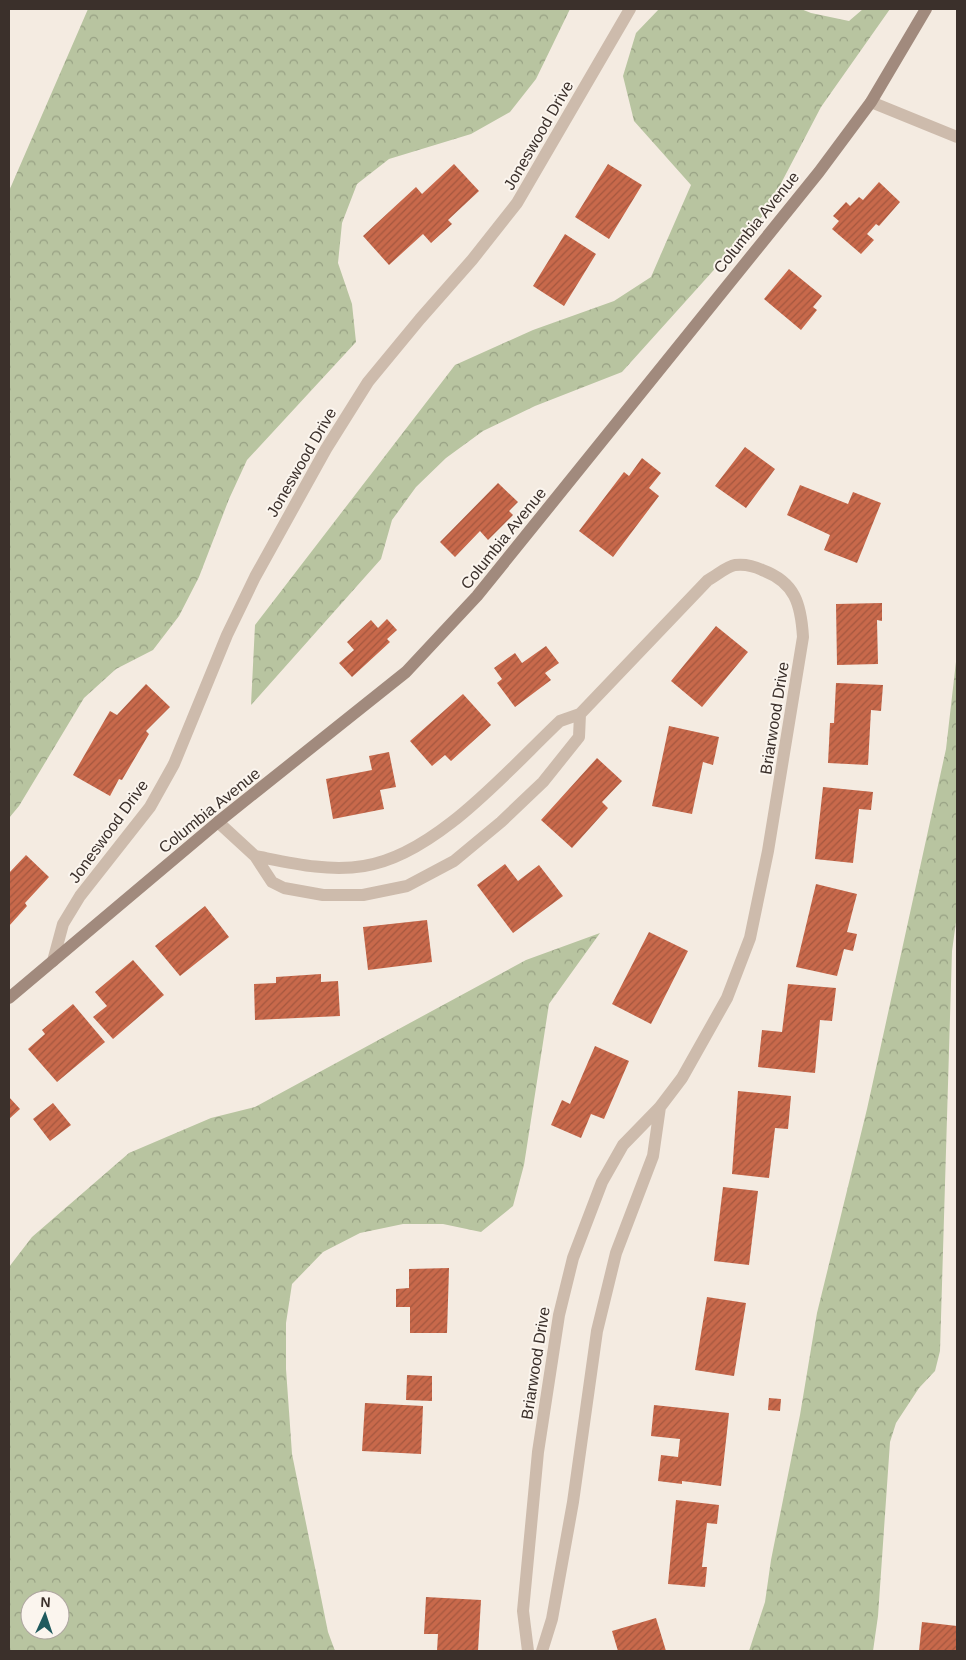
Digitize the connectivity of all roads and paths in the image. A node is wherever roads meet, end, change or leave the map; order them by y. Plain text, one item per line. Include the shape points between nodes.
1 (630, 9) edge
2 (926, 9) edge
3 (871, 102) junction
4 (957, 137) edge
5 (580, 714) junction
6 (218, 822) junction
7 (255, 856) junction
8 (53, 961) junction
9 (9, 998) edge
10 (660, 1107) junction
11 (528, 1651) edge
12 (542, 1651) edge

1 - 8 street, Joneswood Drive via 517,202 368,382 326,449 255,577 227,635 174,764 150,807 62,924
2 - 3 street, Columbia Avenue
3 - 4 street
3 - 6 street, Columbia Avenue via 819,172 477,596 406,672
5 - 7 street, Briarwood Drive via 560,721 458,818 419,847 399,857 364,866 321,868
5 - 7 street via 580,737 543,782 454,861 407,886 363,895 304,893 272,882
5 - 10 street, Briarwood Drive via 708,580 734,565 754,566 776,575 794,592 801,613 803,637 770,842 750,938 727,998 682,1078
6 - 7 street
6 - 8 street, Columbia Avenue
8 - 9 street, Columbia Avenue
10 - 11 street, Briarwood Drive via 623,1144 602,1182 573,1258 559,1315 535,1481 524,1611
10 - 12 street, Briarwood Drive via 653,1156 616,1253 597,1331 573,1502 552,1619

